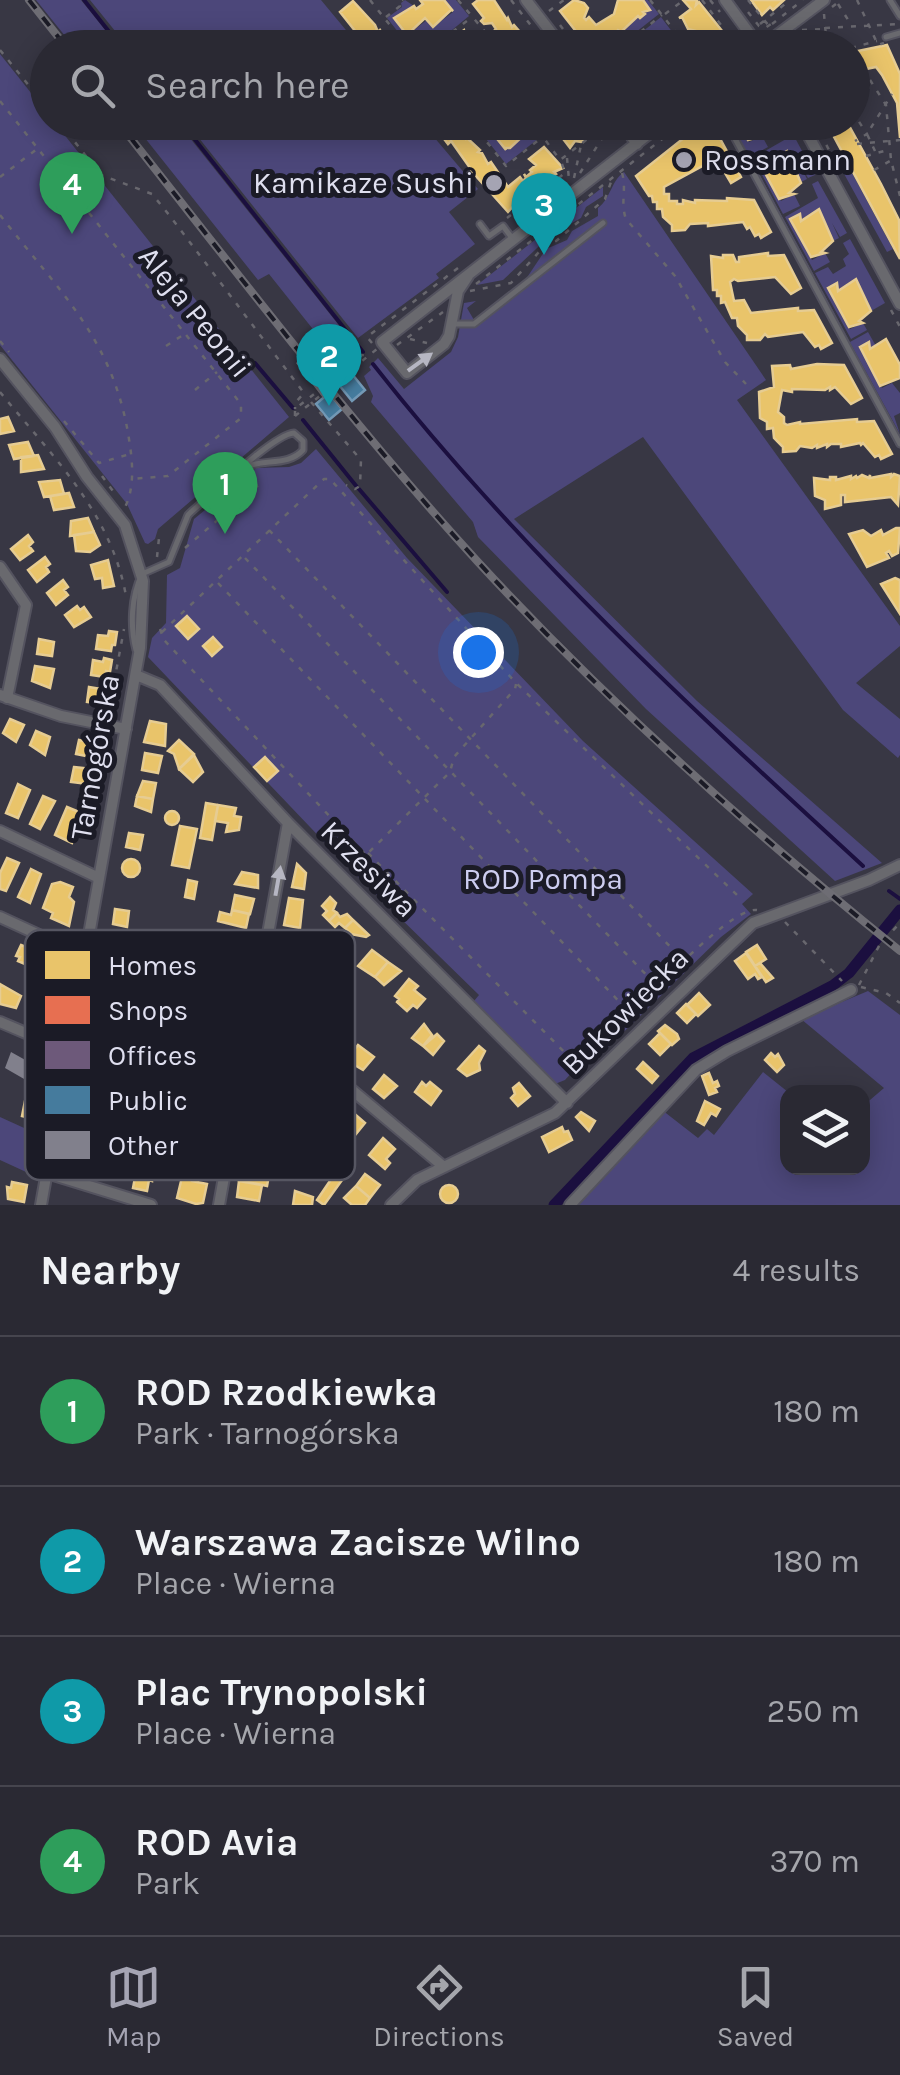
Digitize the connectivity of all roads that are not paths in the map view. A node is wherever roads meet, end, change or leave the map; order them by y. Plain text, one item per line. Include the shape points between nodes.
1 (526, 0) edge
2 (724, 0) edge
3 (824, 0) edge
4 (890, 0) edge
5 (900, 20) edge
6 (548, 30) edge
7 (746, 30) edge
8 (784, 30) edge
9 (900, 32) edge
10 (887, 39) road end
11 (633, 140) edge
12 (642, 140) edge
13 (736, 140) edge
14 (811, 140) edge
15 (637, 144) junction
16 (602, 223) dead end
17 (480, 224) dead end
18 (514, 240) junction
19 (468, 276) junction
20 (900, 304) edge
21 (448, 323) junction
22 (6, 358) edge
23 (900, 444) edge
24 (243, 468) junction
25 (184, 548) road end
26 (174, 550) junction
27 (0, 567) edge
28 (142, 574) junction
29 (136, 674) junction
30 (4, 697) edge
31 (126, 729) junction
32 (288, 823) junction
33 (0, 831) edge
34 (900, 865) edge
35 (99, 878) junction
36 (0, 917) edge
37 (28, 930) edge
38 (90, 930) edge
39 (269, 930) edge
40 (855, 988) road end
41 (0, 1022) edge
42 (25, 1033) edge
43 (355, 1093) edge
44 (567, 1104) junction
45 (444, 1167) junction
46 (46, 1180) edge
47 (70, 1180) edge
48 (223, 1180) edge
49 (41, 1205) edge
50 (150, 1205) edge
51 (218, 1205) edge
52 (391, 1205) edge
53 (570, 1205) edge

1 - 6 street
2 - 7 street
3 - 8 street
4 - 5 lane
9 - 10 lane
11 - 15 street
12 - 15 street
13 - 23 lane
14 - 20 street
15 - 18 street
16 - 21 lane via 474,324
17 - 18 lane via 489,236 503,226
18 - 19 street
19 - 21 street
19 -> 21 street via 382,342 382,349 407,373 444,344
22 - 28 street, Tarnogórska via 119,516
24 - 24 lane via 295,458 303,441 285,434
24 - 26 lane via 188,515
25 - 26 lane
26 - 28 lane via 166,566
27 - 30 street via 26,605
28 - 29 street, Tarnogórska
29 - 31 street, Tarnogórska
29 - 32 street, Krzesiwa via 160,685
30 - 31 street
31 - 35 street, Tarnogórska
39 -> 32 street
32 - 44 street, Krzesiwa via 347,874
33 - 35 street
34 - 44 street, Bukowiecka via 753,923
35 - 38 street, Tarnogórska
36 - 37 street
40 - 53 street via 706,1062
41 - 42 street
43 - 45 street
44 - 45 street, Bukowiecka
45 - 52 street, Bukowiecka via 409,1185
46 - 49 street, Tarnogórska
47 - 50 street
48 - 51 street

